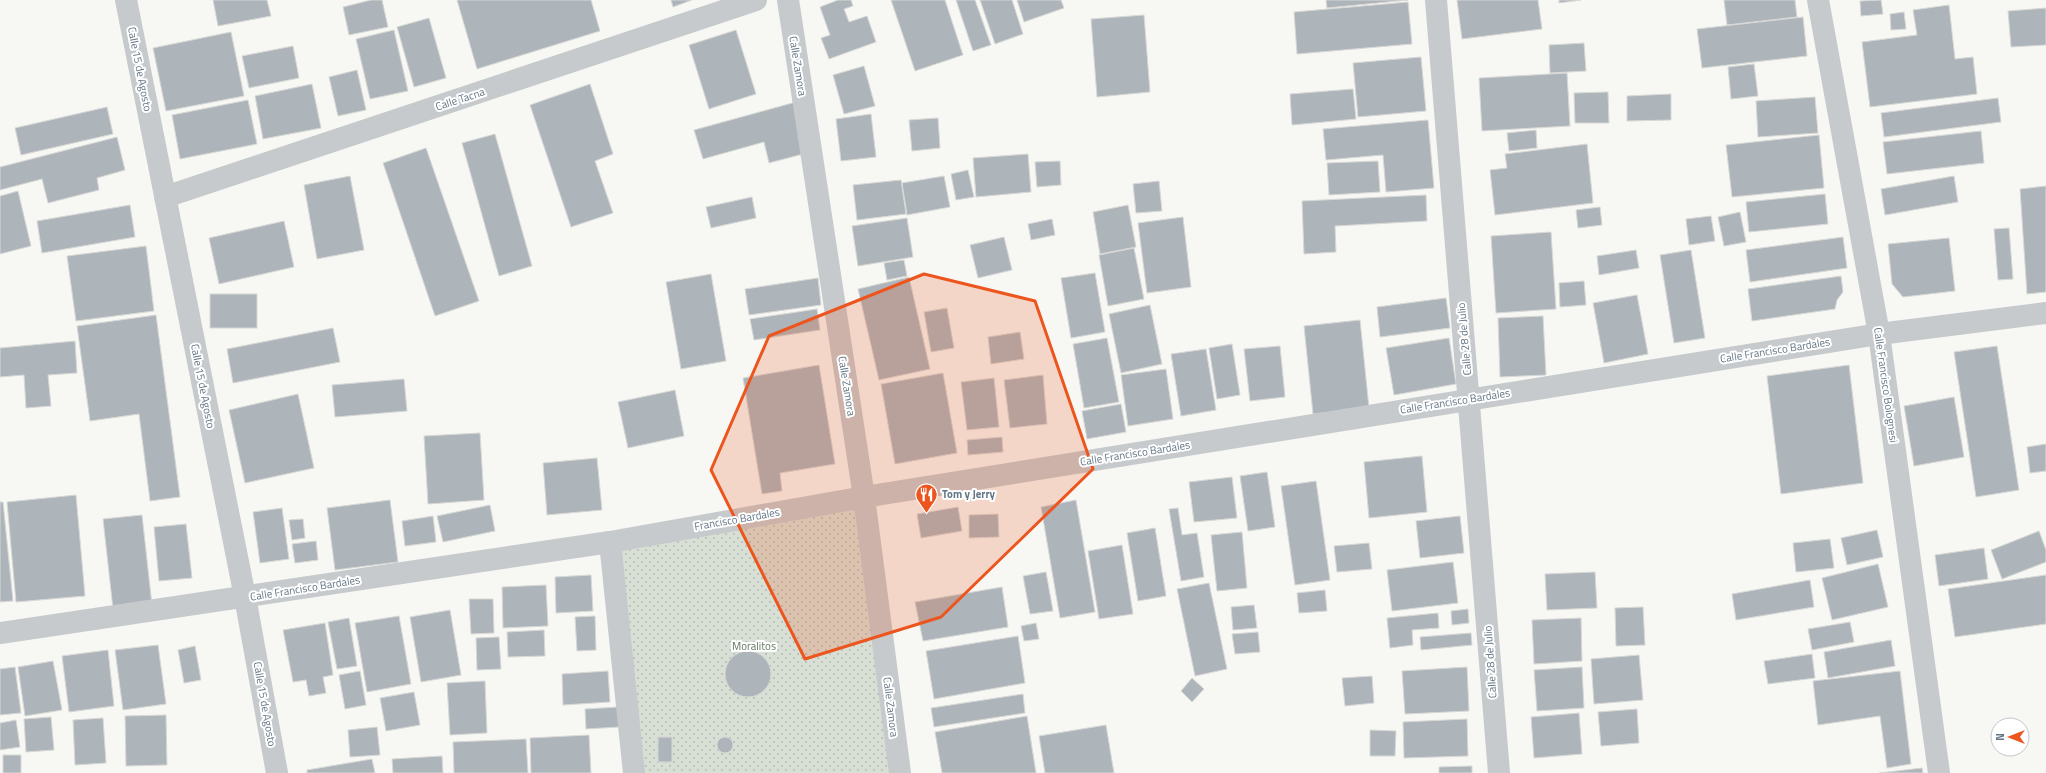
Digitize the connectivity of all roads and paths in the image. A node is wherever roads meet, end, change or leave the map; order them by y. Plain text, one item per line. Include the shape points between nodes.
1 (126, 0) edge
2 (756, 0) edge
3 (788, 0) edge
4 (1436, 0) edge
5 (1818, 0) edge
6 (165, 197) junction
7 (2046, 313) edge
8 (1879, 334) junction
9 (1470, 398) junction
10 (864, 497) junction
11 (610, 542) junction
12 (245, 597) junction
13 (0, 633) edge
14 (277, 773) edge
15 (634, 773) edge
16 (900, 773) edge
17 (1499, 773) edge
18 (1939, 773) edge

1 - 6 street, Calle 15 de Agosto
2 - 6 street, Calle Tacna
3 - 10 street, Calle Zamora
4 - 9 street, Calle 28 de Julio
5 - 8 street, Calle Francisco Bolognesi
6 - 12 street, Calle 15 de Agosto
7 - 8 street, Calle Francisco Bardales
8 - 9 street, Calle Francisco Bardales
8 - 18 street, Calle Francisco Bolognesi
9 - 10 street, Calle Francisco Bardales
9 - 17 street, Calle 28 de Julio
10 - 11 street, Francisco Bardales
10 - 16 street, Calle Zamora
11 - 12 street, Calle Francisco Bardales
11 - 15 street
12 - 13 street, Calle Francisco Bardales
12 - 14 street, Calle 15 de Agosto

